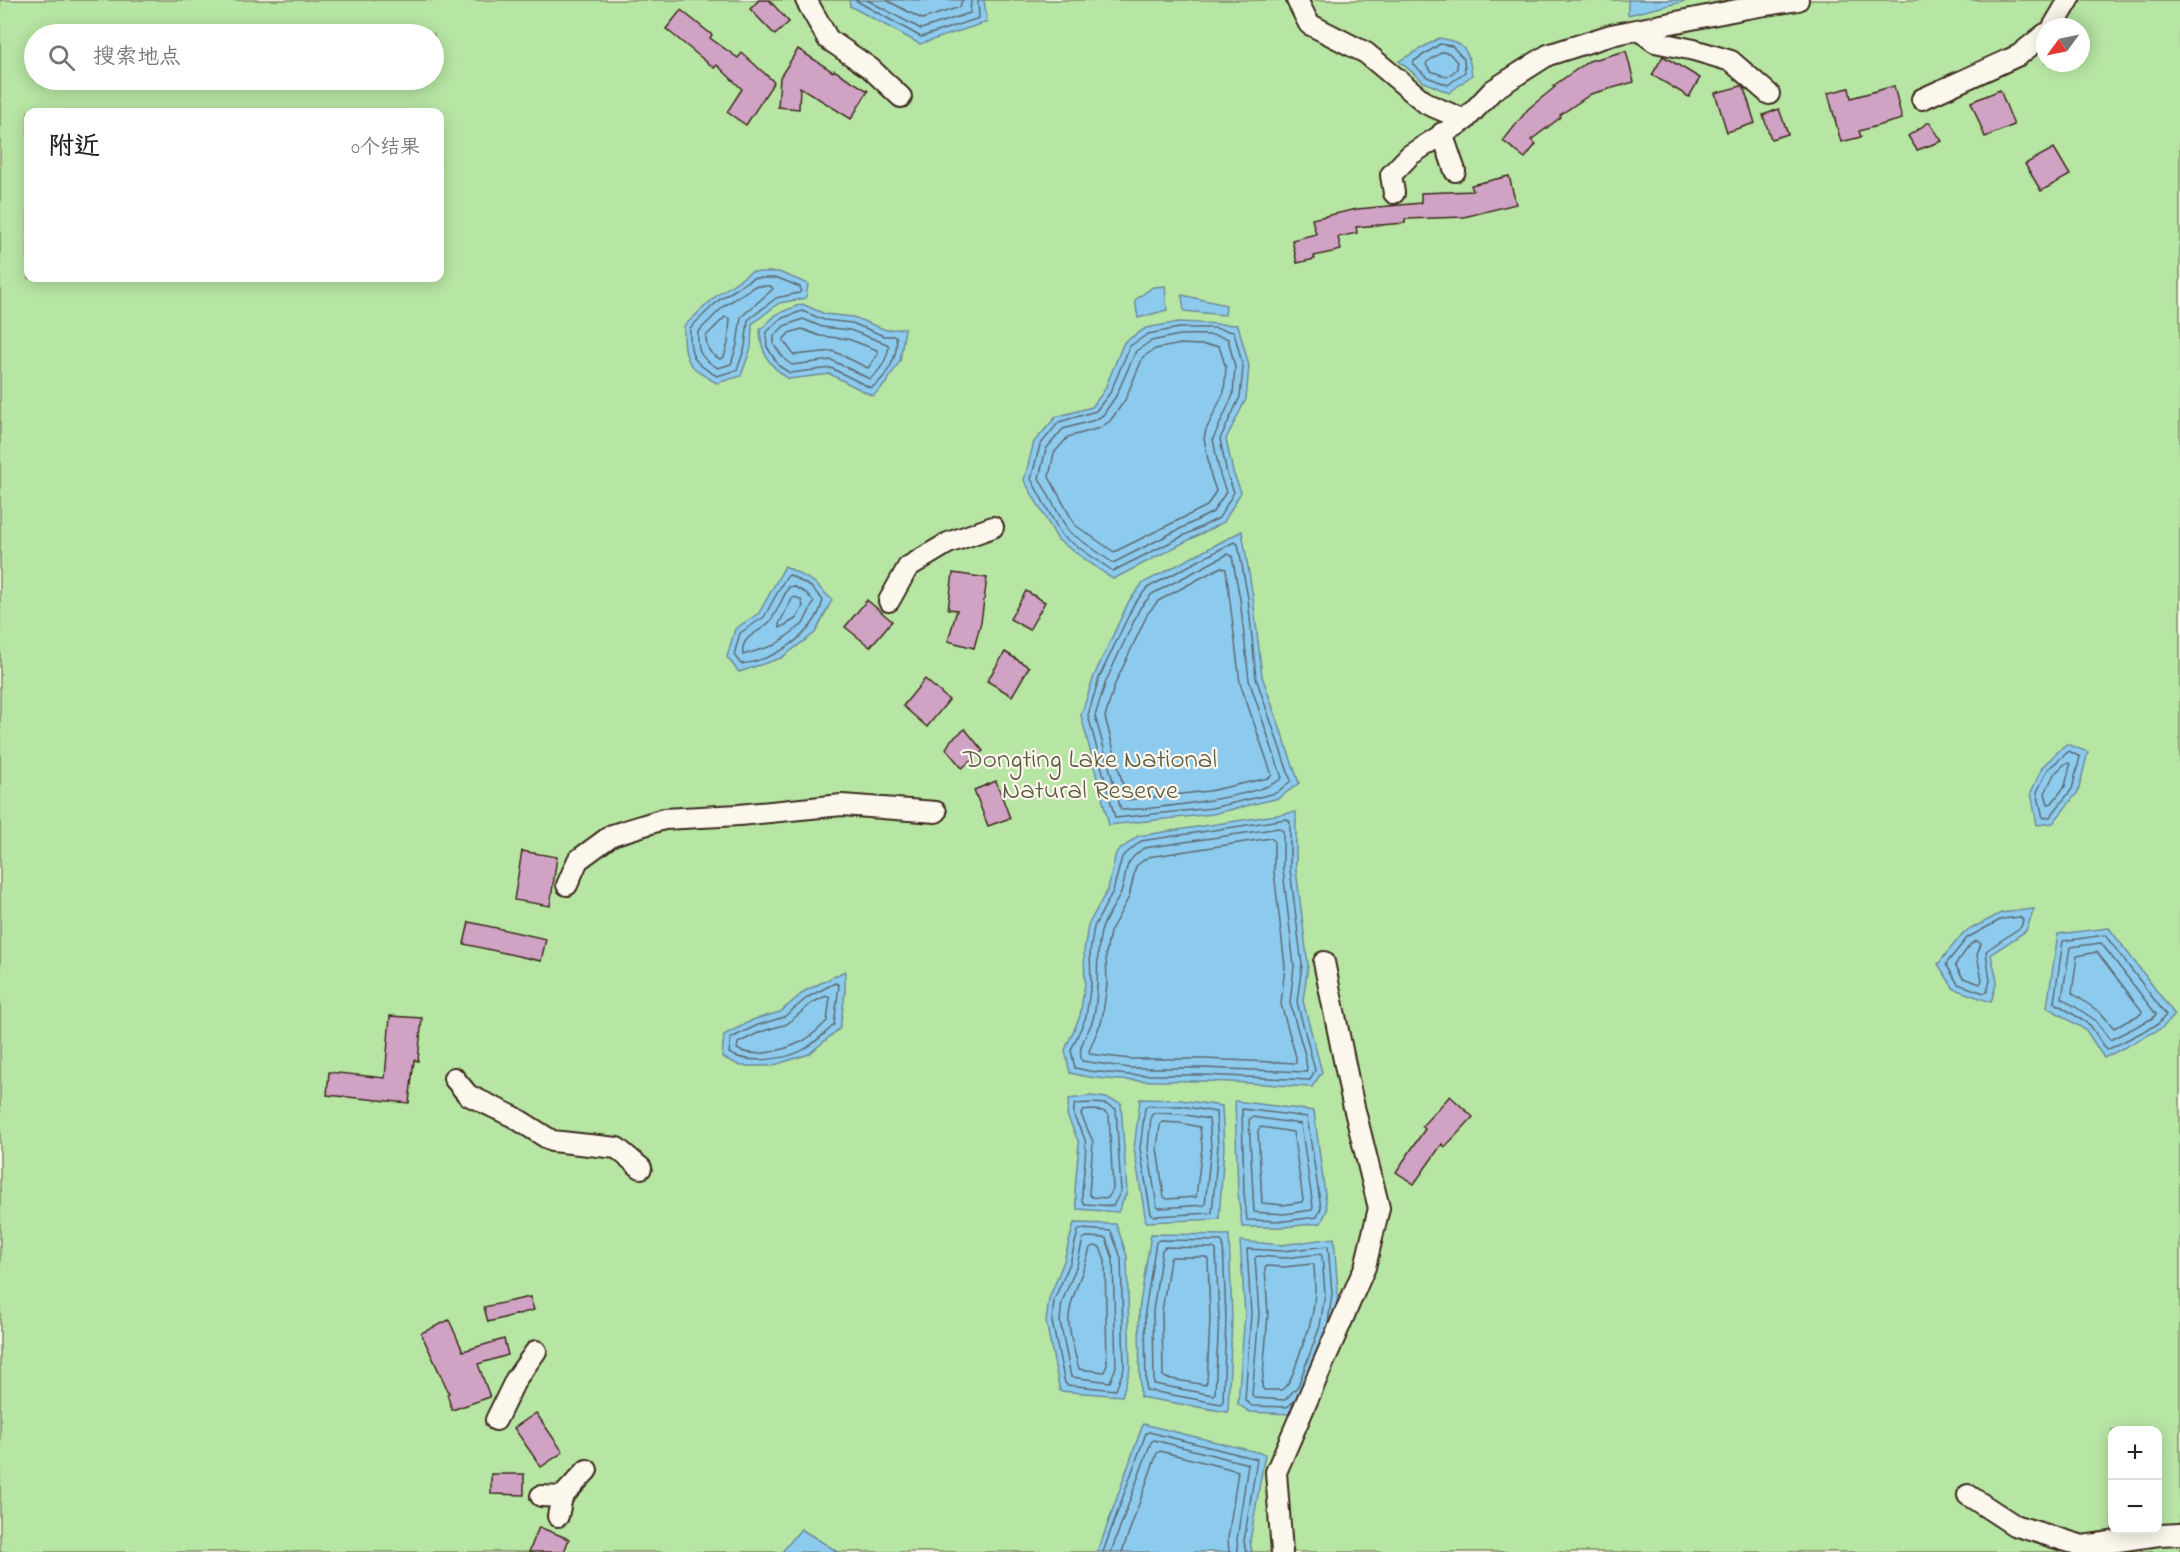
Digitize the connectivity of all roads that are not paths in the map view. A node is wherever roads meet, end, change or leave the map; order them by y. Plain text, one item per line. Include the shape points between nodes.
1 (806, 0) edge
2 (1297, 0) edge
3 (1798, 0) edge
4 (2069, 0) edge
5 (2058, 18) edge
6 (1639, 30) junction
7 (2036, 41) edge
8 (1769, 94) dead end
9 (901, 97) dead end
10 (1922, 99) dead end
11 (1465, 120) junction
12 (1442, 133) junction
13 (1455, 171) dead end
14 (1394, 193) dead end
15 (993, 527) dead end
16 (889, 601) dead end
17 (936, 812) dead end
18 (567, 885) dead end
19 (1324, 962) dead end
20 (454, 1078) dead end
21 (641, 1168) dead end
22 (536, 1351) dead end
23 (496, 1420) dead end
24 (587, 1470) dead end
25 (1968, 1495) dead end
26 (541, 1496) dead end
27 (2180, 1534) edge
28 (1282, 1552) edge

1 - 9 street via 828,39 870,68
2 - 11 street via 1310,24 1366,53 1428,104
3 - 6 street
4 - 5 street
6 - 8 street via 1655,42 1731,61
6 - 11 street via 1548,56 1493,90
7 - 10 street via 2019,55
11 - 12 street
12 - 13 street
12 - 14 street via 1410,155 1391,175
15 - 16 street via 948,543 908,567
17 - 18 street via 842,805 664,819 612,835 578,860
19 - 28 street via 1379,1208 1365,1267 1276,1472
20 - 21 street via 468,1095 552,1141 617,1148
22 - 23 street via 516,1379
24 - 26 street via 560,1506
25 - 27 street via 2014,1526 2083,1546

